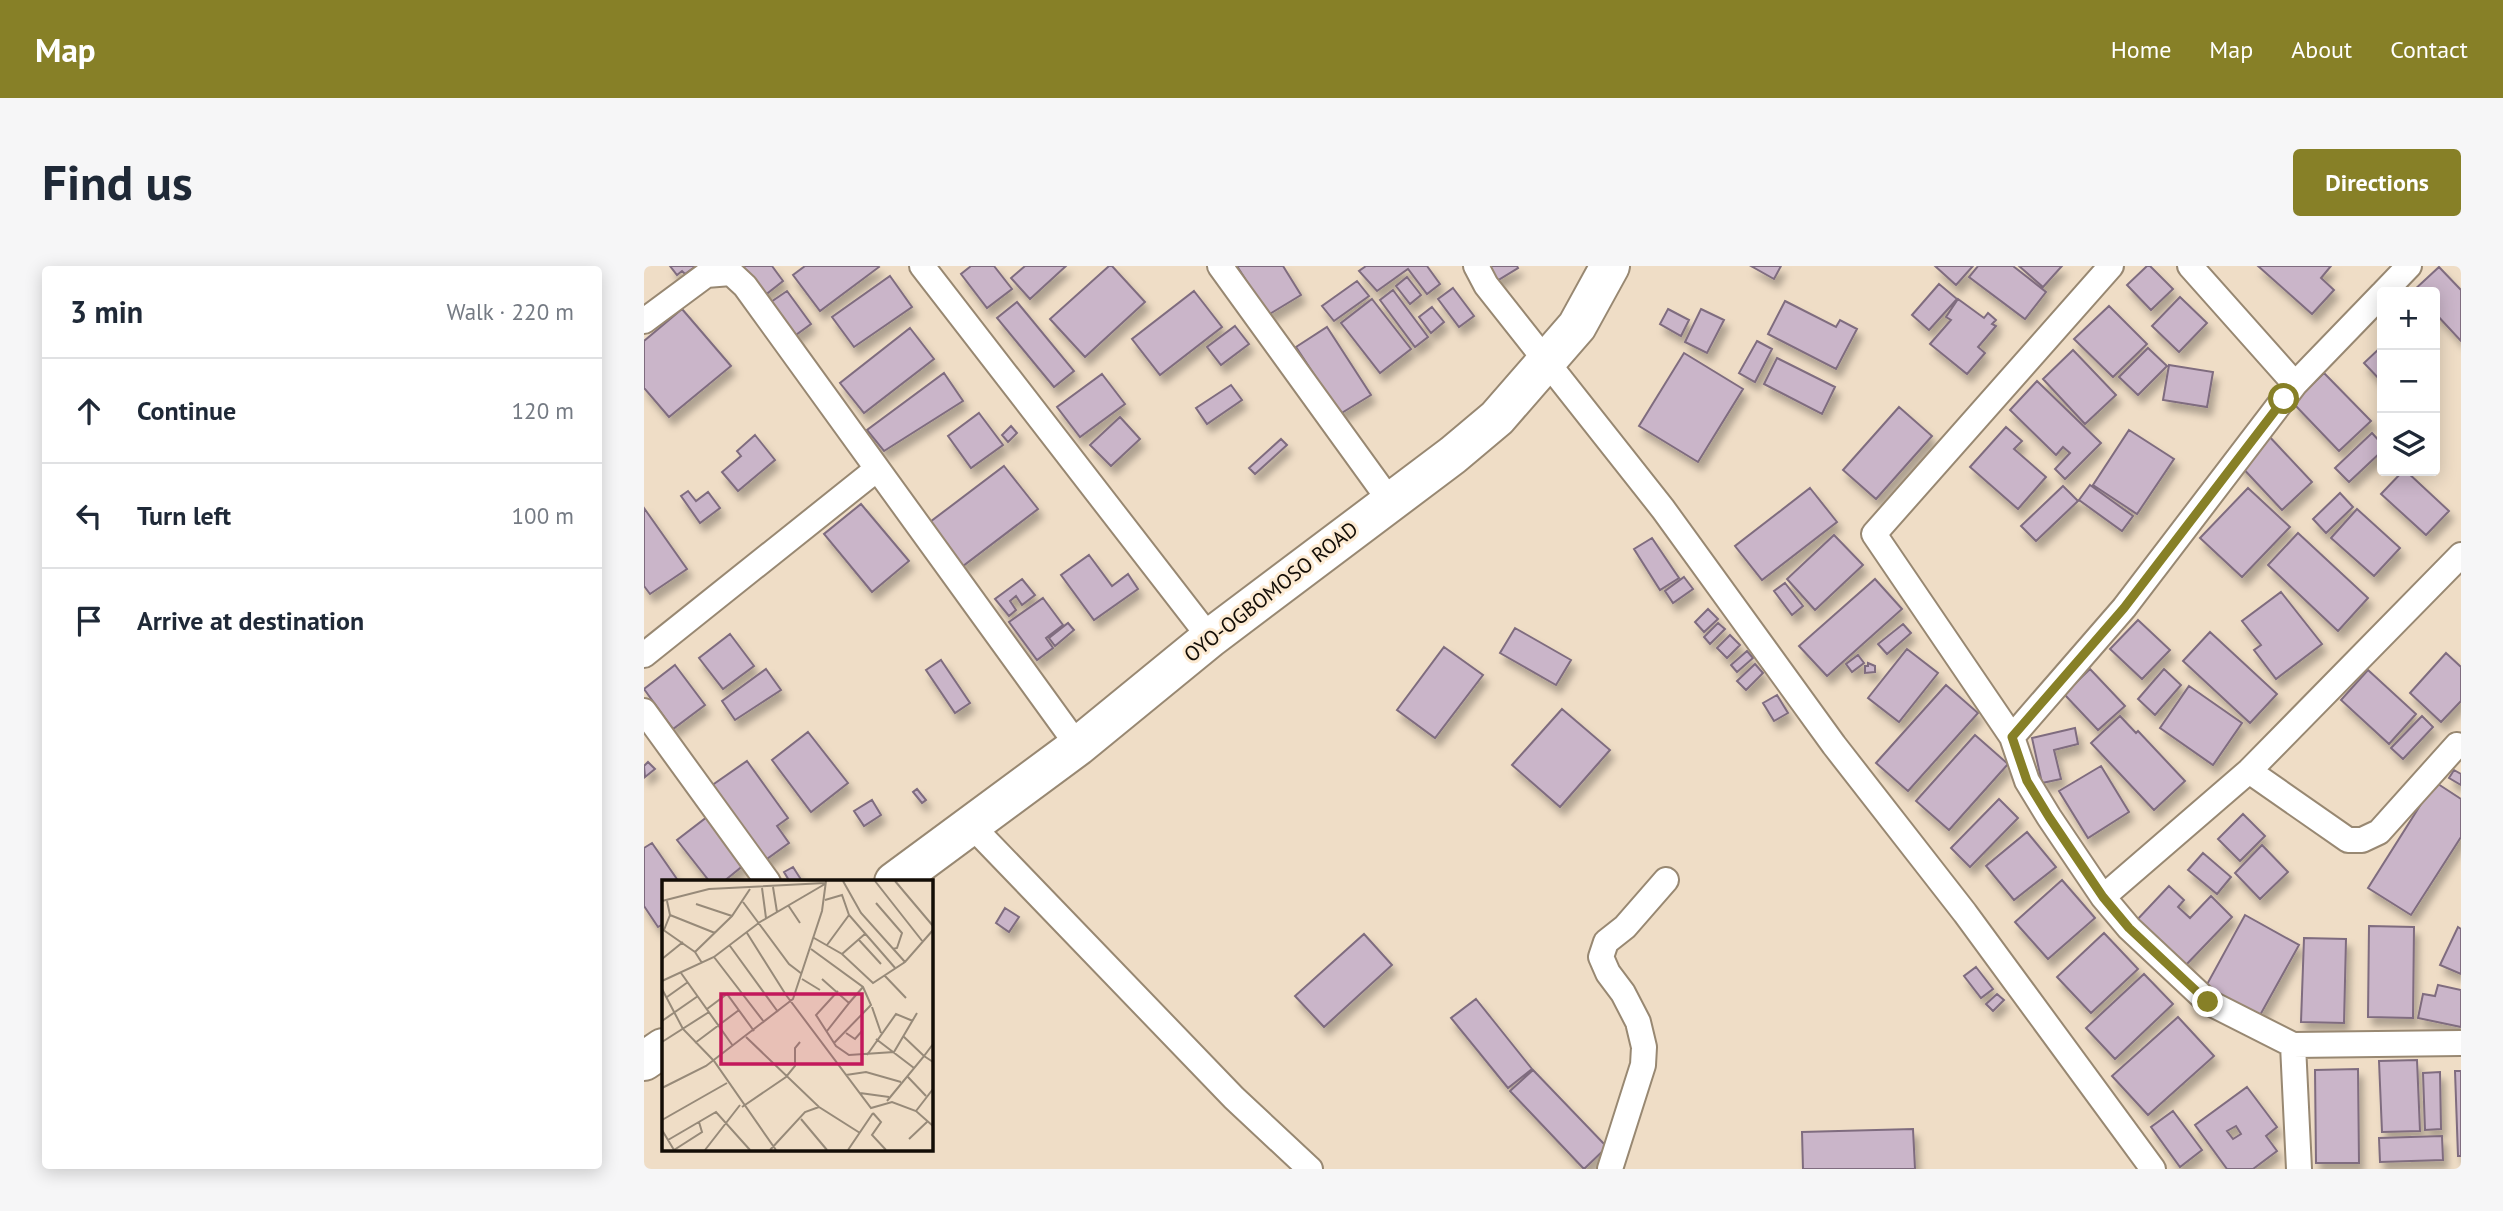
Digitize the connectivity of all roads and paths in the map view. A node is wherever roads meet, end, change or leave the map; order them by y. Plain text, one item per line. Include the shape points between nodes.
1 (922, 266) edge
2 (1220, 266) edge
3 (1476, 266) edge
4 (1610, 266) edge
5 (2112, 266) edge
6 (2190, 266) edge
7 (2409, 266) edge
8 (2389, 287) edge
9 (2377, 299) edge
10 (644, 321) edge
11 (1546, 361) junction
12 (2295, 384) junction
13 (877, 469) junction
14 (1390, 501) junction
15 (2461, 555) edge
16 (1210, 638) junction
17 (644, 655) edge
18 (644, 711) edge
19 (2012, 737) junction
20 (2457, 745) dead end
21 (1078, 746) junction
22 (2249, 772) junction
23 (970, 824) junction
24 (767, 880) edge
25 (897, 880) edge
26 (1666, 880) dead end
27 (2103, 897) junction
28 (2461, 1043) edge
29 (2293, 1045) junction
30 (662, 1049) edge
31 (644, 1061) edge
32 (1310, 1169) edge
33 (1610, 1169) edge
34 (2154, 1169) edge
35 (2299, 1169) edge

1 - 16 street
2 - 14 street
3 - 11 street
4 - 11 highway, OYO-OGBOMOSO ROAD via 1577,326
5 - 19 street via 1874,534
6 - 12 street
7 - 8 street
9 - 12 street
10 - 13 street via 706,275 731,273
11 - 14 highway, OYO-OGBOMOSO ROAD via 1497,418
11 - 34 street via 1663,509
12 - 19 street via 2124,608
13 - 17 street
13 - 21 street
14 - 16 highway, OYO-OGBOMOSO ROAD
15 - 22 street
16 - 21 highway, OYO-OGBOMOSO ROAD
18 - 24 street
19 - 27 street via 2033,790
20 - 22 street via 2379,832 2362,840 2348,840
21 - 23 highway, OYO-OGBOMOSO ROAD
22 - 27 street
23 - 25 highway, OYO-OGBOMOSO ROAD
23 - 32 street via 1234,1098
26 - 33 street via 1606,942 1601,957 1638,1022 1644,1047 1643,1065
27 - 29 street via 2129,928 2208,1002
28 - 29 street
29 - 35 street
30 - 31 highway

